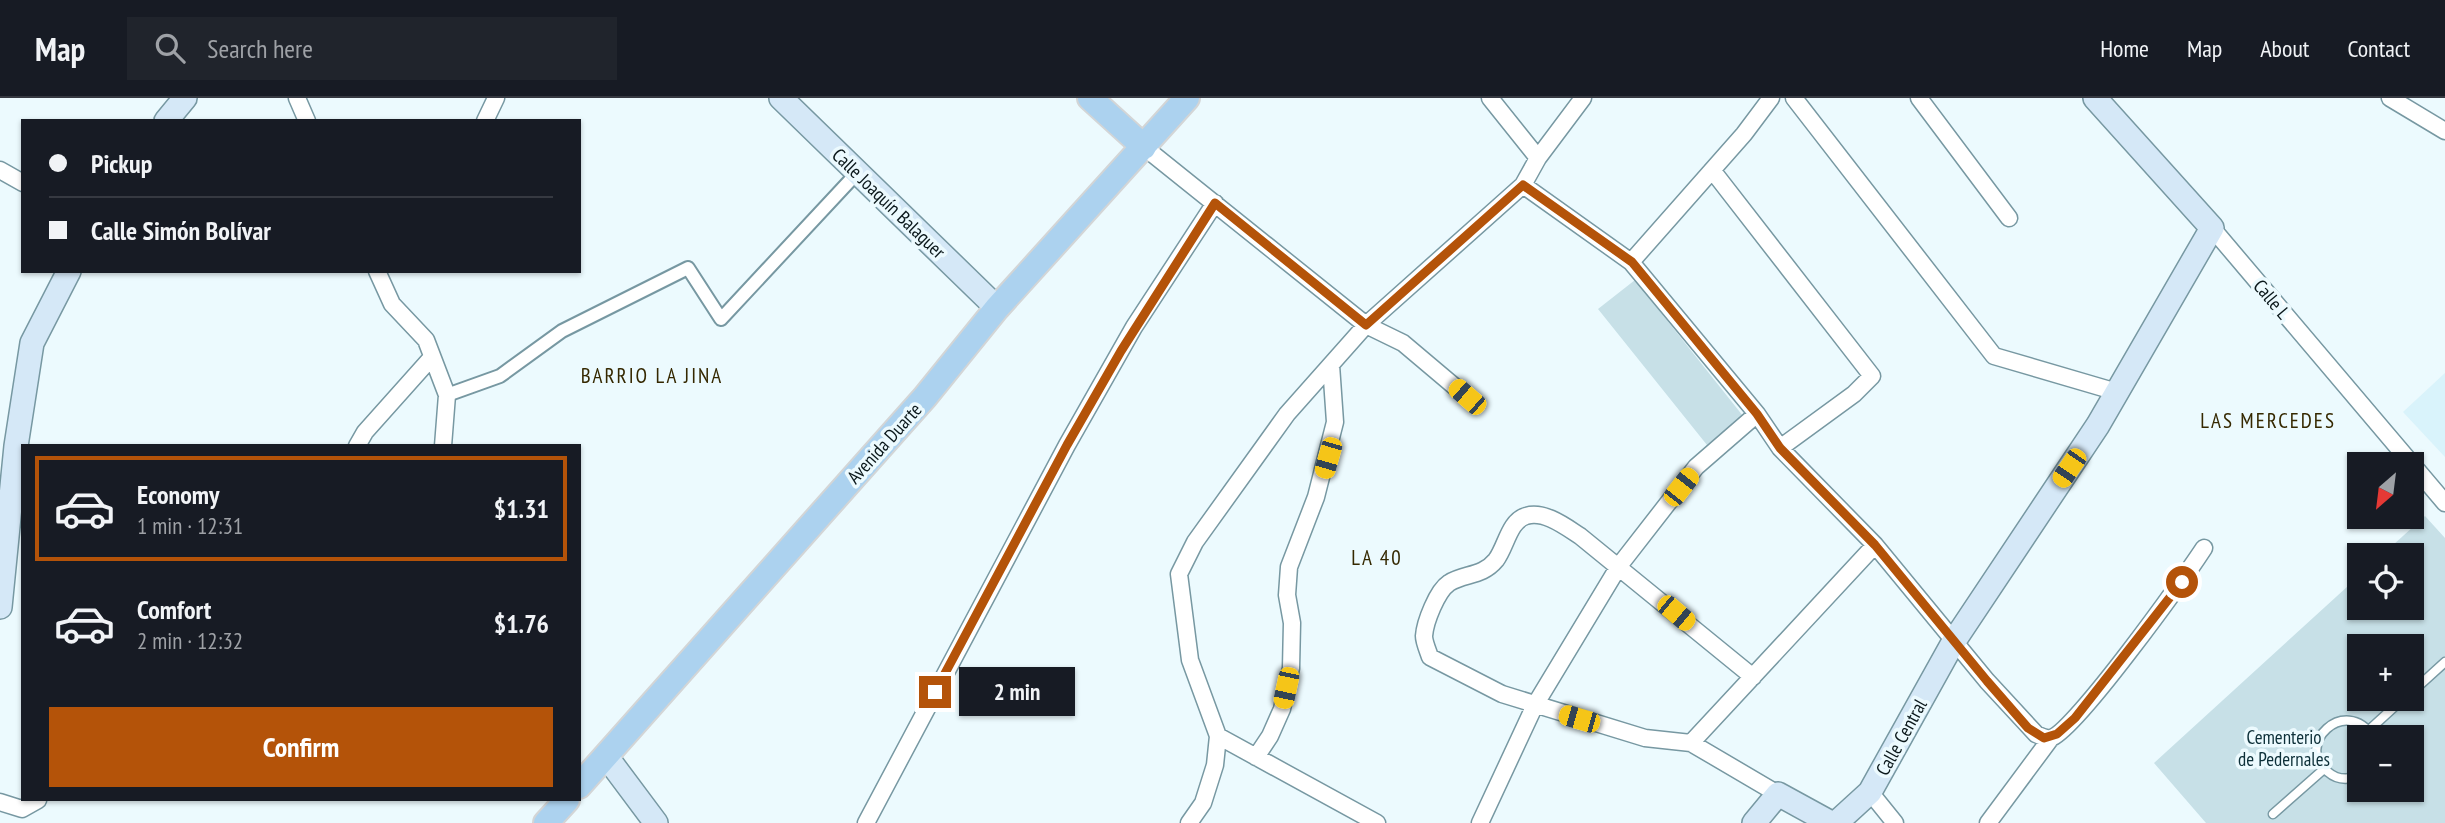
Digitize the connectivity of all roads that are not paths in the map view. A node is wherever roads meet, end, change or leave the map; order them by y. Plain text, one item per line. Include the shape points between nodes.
1 (185, 98) edge
2 (297, 98) edge
3 (496, 98) edge
4 (1090, 98) edge
5 (1187, 98) edge
6 (1490, 98) edge
7 (1583, 98) edge
8 (1771, 98) edge
9 (1794, 98) edge
10 (1919, 98) edge
11 (2095, 98) edge
12 (2390, 98) edge
13 (789, 100) edge
14 (168, 119) edge
15 (306, 119) edge
16 (486, 119) edge
17 (2445, 131) edge
18 (1144, 147) junction
19 (1538, 158) junction
20 (0, 170) edge
21 (1712, 170) junction
22 (857, 173) junction
23 (21, 182) edge
24 (1523, 185) junction
25 (1215, 203) junction
26 (2009, 218) dead end
27 (2212, 228) junction
28 (1632, 262) junction
29 (68, 273) edge
30 (382, 274) edge
31 (997, 308) junction
32 (1366, 325) junction
33 (432, 357) junction
34 (1331, 365) junction
35 (2117, 392) junction
36 (447, 394) junction
37 (1467, 397) dead end
38 (1757, 414) junction
39 (13, 443) edge
40 (358, 444) edge
41 (443, 444) edge
42 (1780, 448) junction
43 (2445, 503) edge
44 (1875, 545) junction
45 (2204, 548) dead end
46 (1619, 566) junction
47 (0, 607) edge
48 (1954, 641) junction
49 (2445, 662) edge
50 (1753, 677) junction
51 (2424, 681) edge
52 (1535, 705) junction
53 (2392, 711) edge
54 (2362, 725) edge
55 (2379, 725) edge
56 (1218, 736) junction
57 (2051, 738) junction
58 (1691, 743) junction
59 (606, 756) junction
60 (1256, 757) junction
61 (2324, 769) junction
62 (2347, 779) edge
63 (581, 784) edge
64 (1870, 792) junction
65 (1778, 794) junction
66 (36, 801) edge
67 (566, 801) edge
68 (0, 802) edge
69 (2273, 814) dead end
70 (546, 823) edge
71 (656, 823) edge
72 (866, 823) edge
73 (1189, 823) edge
74 (1377, 823) edge
75 (1480, 823) edge
76 (1754, 823) edge
77 (1834, 823) edge
78 (1895, 823) edge
79 (1988, 823) edge

1 - 14 main road
2 - 15 street
3 - 16 street
4 - 18 main road
5 - 18 main road, Avenida Duarte
6 - 19 street
7 - 19 street
8 - 21 street
9 - 35 street via 1994,356
10 - 26 street
11 - 27 main road, Calle L
12 - 17 street
13 - 22 main road, Calle Joaquín Balaguer
18 - 25 street
18 - 31 main road, Avenida Duarte
19 - 24 street
20 - 23 street
21 - 28 street
21 - 42 street via 1872,376
22 - 31 main road, Calle Joaquín Balaguer
22 - 36 street via 721,319 688,268 562,331 500,376
24 - 28 street
24 - 32 street
25 - 32 street
25 - 72 street via 1134,327 1073,433
27 - 35 main road, Calle Central
27 - 43 street, Calle L
28 - 38 street
29 - 39 main road via 32,343
30 - 33 street via 392,304 426,340
31 - 59 main road, Avenida Duarte via 925,397
32 - 34 street
32 - 37 street via 1403,344
33 - 36 street
33 - 40 street
34 - 56 street via 1287,414 1195,542 1179,574 1190,660
34 - 60 street via 1335,422 1316,497 1289,567 1291,668 1282,709
35 - 48 main road, Calle Central
36 - 41 street
38 - 42 street
38 - 46 street via 1696,467
39 - 47 main road
42 - 44 street
44 - 48 street
44 - 50 street
45 - 57 street via 2171,598 2075,718
46 - 50 street
46 - 52 street
46 - 52 street via 1558,522 1525,516 1515,524 1496,560 1478,575 1449,584 1437,597 1424,637 1430,657 1502,694
48 - 57 street via 2028,728
48 - 64 main road, Calle Central
49 - 51 lane
50 - 58 street
52 - 58 street via 1645,738
52 - 75 street
53 - 55 lane
54 - 61 lane via 2346,720 2330,725 2319,737 2317,754
56 - 60 street
56 - 73 street via 1203,803
57 - 79 street
58 - 65 street
59 - 63 main road, Avenida Duarte
59 - 71 main road
60 - 74 street
61 - 62 lane
61 - 69 lane
64 - 77 main road, Calle Central
64 - 78 street
65 - 76 main road
65 - 77 main road
66 - 68 street via 22,810
67 - 70 main road

